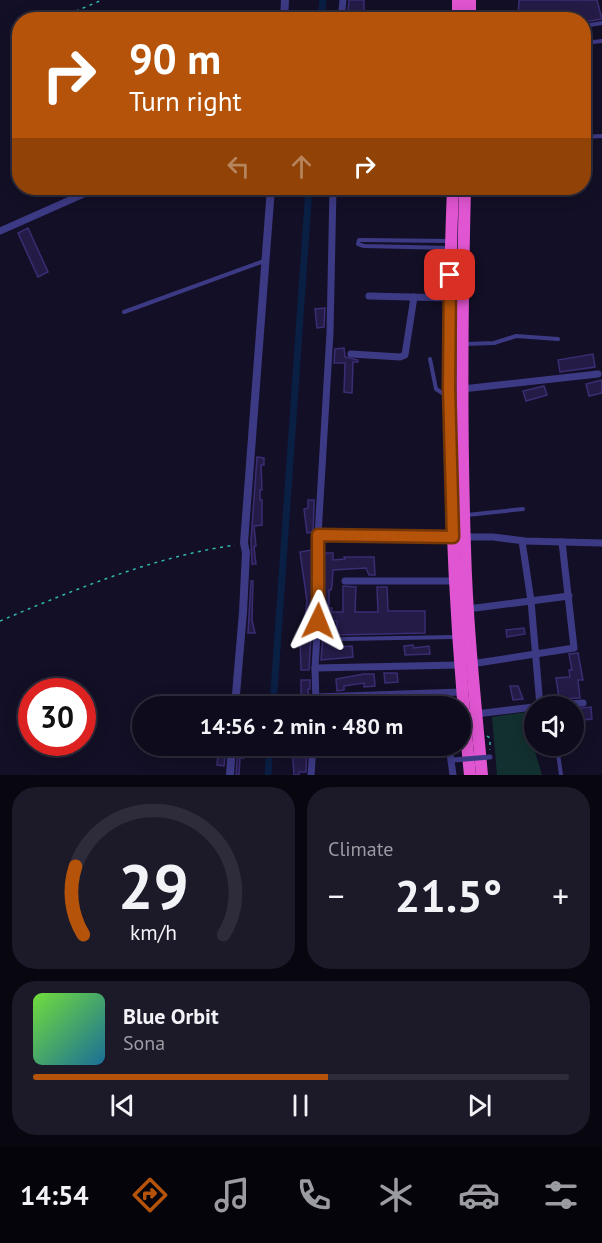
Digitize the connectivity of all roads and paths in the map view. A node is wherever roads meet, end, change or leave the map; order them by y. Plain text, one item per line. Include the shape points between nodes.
1 (102, 0) edge
2 (73, 12) edge
3 (82, 195) edge
4 (270, 195) edge
5 (333, 195) edge
6 (453, 195) edge
7 (465, 195) edge
8 (0, 231) edge
9 (451, 244) junction
10 (265, 261) junction
11 (369, 296) dead end
12 (414, 297) junction
13 (450, 298) junction
14 (124, 312) dead end
15 (558, 339) dead end
16 (462, 345) junction
17 (351, 354) dead end
18 (430, 359) dead end
19 (598, 374) dead end
20 (462, 389) junction
21 (449, 397) junction
22 (523, 509) dead end
23 (464, 515) junction
24 (318, 535) junction
25 (459, 537) junction
26 (522, 541) junction
27 (562, 542) junction
28 (244, 543) junction
29 (602, 543) edge
30 (345, 581) dead end
31 (455, 581) junction
32 (569, 596) junction
33 (531, 602) junction
34 (468, 609) junction
35 (0, 621) edge
36 (458, 637) junction
37 (342, 639) dead end
38 (536, 655) junction
39 (465, 665) junction
40 (315, 668) junction
41 (461, 692) junction
42 (236, 696) edge
43 (316, 696) joint
44 (461, 696) edge
45 (541, 696) edge
46 (524, 708) edge
47 (476, 714) junction
48 (490, 738) dead end
49 (231, 756) edge
50 (312, 756) edge
51 (450, 756) edge
52 (467, 756) edge
53 (558, 756) edge
54 (490, 757) joint
55 (453, 760) dead end
56 (230, 775) edge
57 (311, 775) edge
58 (453, 775) edge
59 (470, 775) edge
60 (482, 775) edge
61 (561, 775) edge

1 - 2 path
3 - 8 street
4 - 10 street
5 - 24 street via 330,333
6 - 9 highway
7 - 16 highway
9 - 9 lane via 364,246 358,244 359,240
9 - 13 highway
10 - 14 lane
10 - 28 street
11 - 12 street
12 - 13 street
12 - 17 street via 405,355
13 - 21 highway
15 - 16 lane via 516,336 494,343
16 - 20 highway
18 - 21 lane via 436,389
19 - 20 street
20 - 23 highway
21 - 25 highway
22 - 23 lane
23 - 25 highway
24 - 25 street
24 - 40 street
25 - 26 street
25 - 31 highway
25 - 34 highway
26 - 27 street
26 - 33 street
27 - 29 street
27 - 32 street
28 - 35 path via 188,554 105,579
28 - 42 street
30 - 31 street
31 - 36 highway
32 - 33 street
32 - 38 street via 574,648
33 - 34 street
33 - 38 street
34 - 39 highway
36 - 37 lane
36 - 39 highway
38 - 39 street
38 - 45 street
39 - 40 street
39 - 41 highway
39 - 47 highway
40 - 43 street
41 - 43 street
41 - 44 highway
46 - 47 street
47 - 60 highway
48 - 54 path
49 - 56 street
50 - 57 street
51 - 58 street
52 - 59 highway
53 - 61 lane
54 - 55 street, bridge

